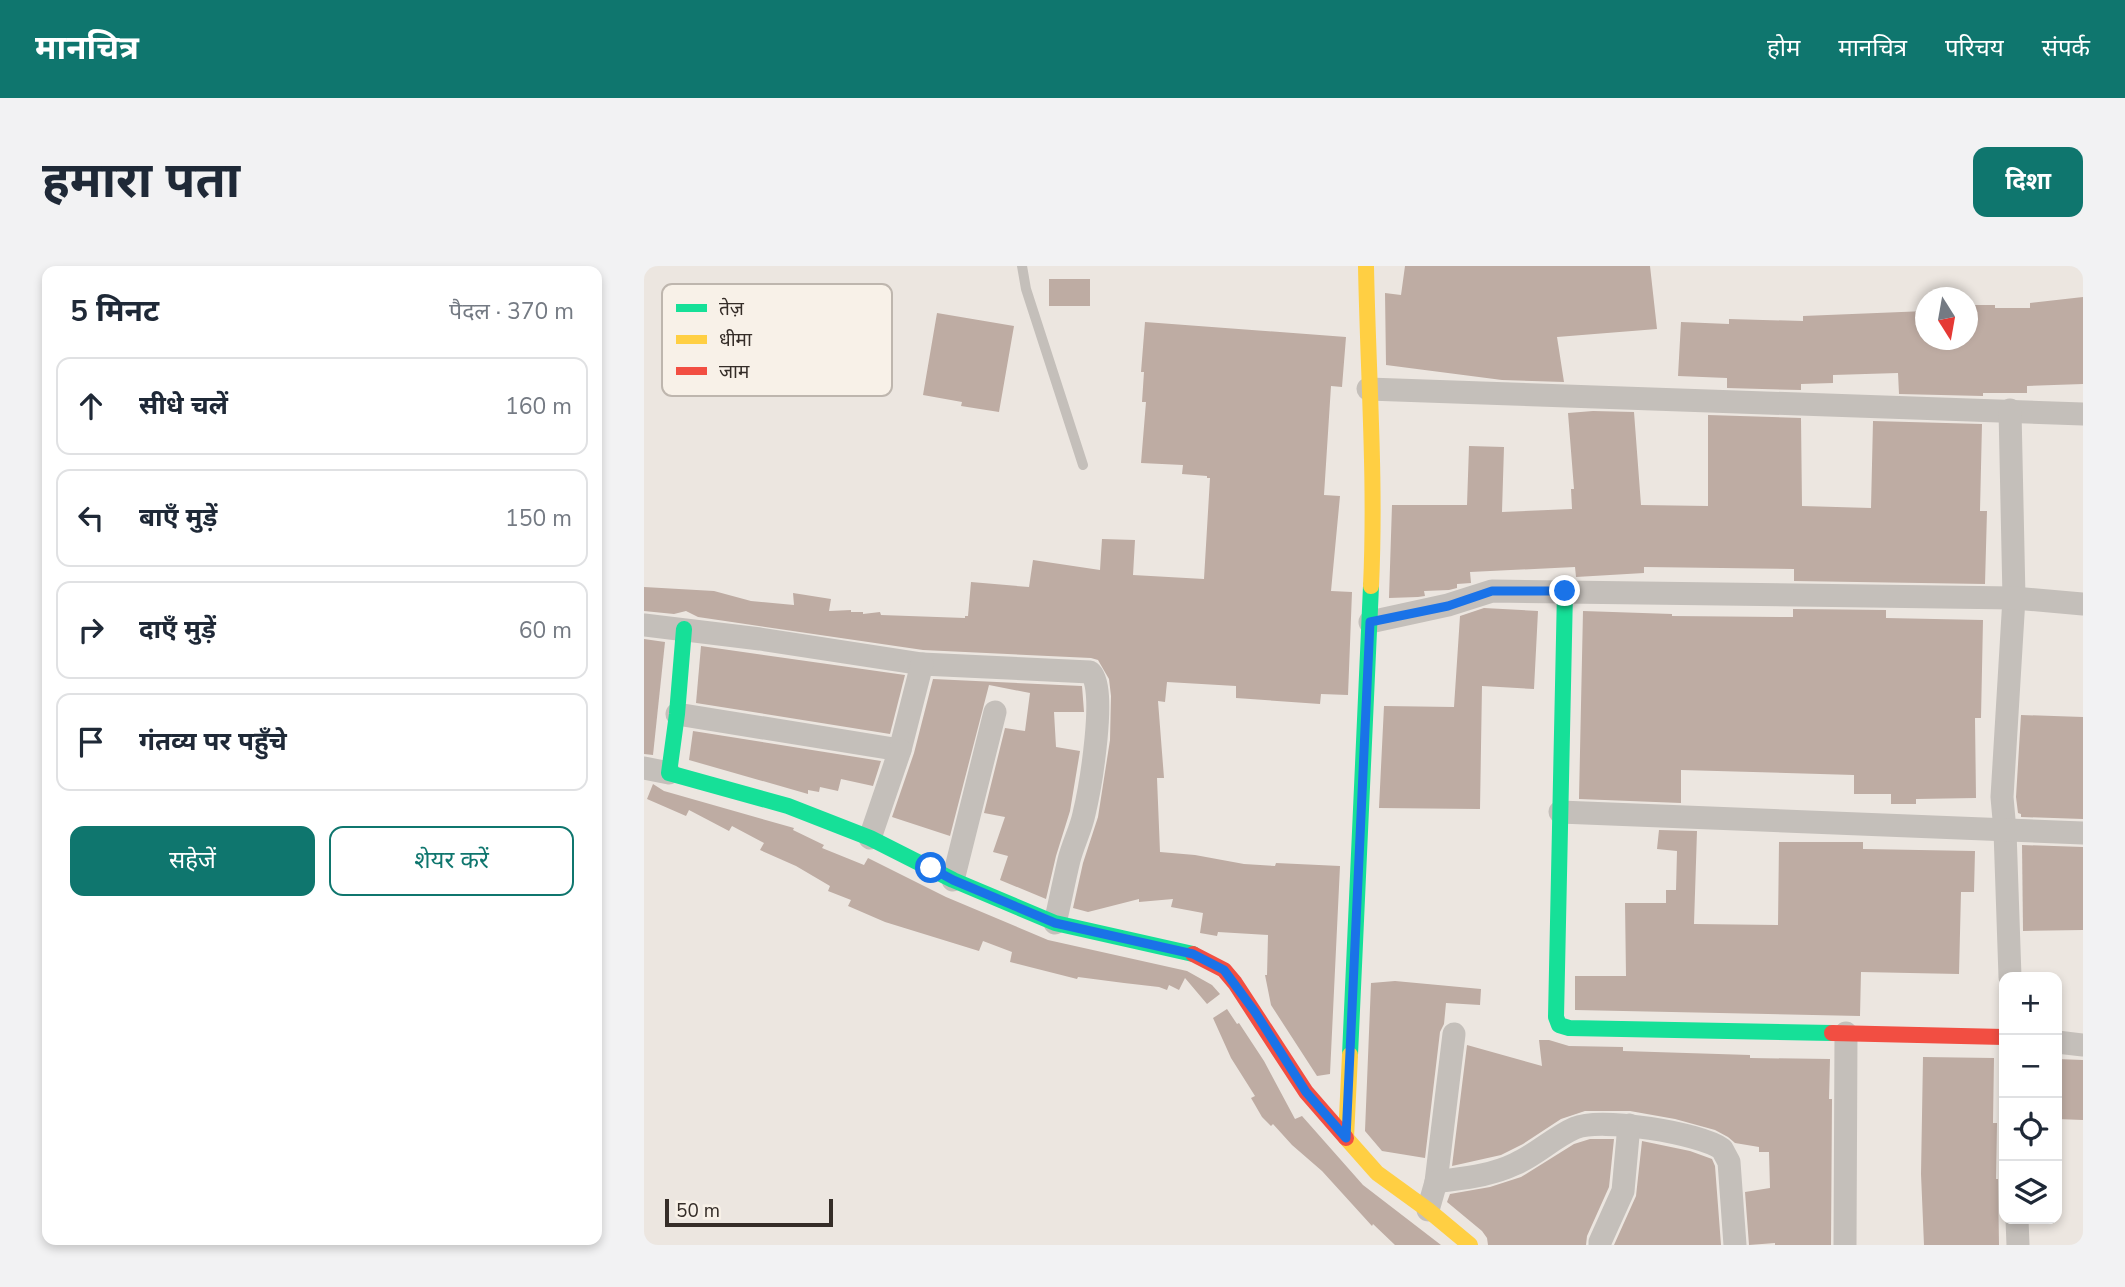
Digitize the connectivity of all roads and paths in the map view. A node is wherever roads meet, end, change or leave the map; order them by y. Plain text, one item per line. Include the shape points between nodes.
1 (1022, 266) edge
2 (1366, 266) edge
3 (1368, 389) junction
4 (2010, 410) junction
5 (2083, 414) edge
6 (1083, 465) dead end
7 (1565, 591) junction
8 (2014, 598) junction
9 (2083, 604) edge
10 (1370, 622) junction
11 (644, 625) edge
12 (684, 629) junction
13 (922, 664) junction
14 (995, 712) dead end
15 (677, 714) junction
16 (900, 750) junction
17 (644, 768) edge
18 (669, 773) junction
19 (1560, 812) junction
20 (2005, 831) junction
21 (2083, 833) edge
22 (870, 838) junction
23 (953, 880) junction
24 (1055, 923) junction
25 (2010, 972) edge
26 (1846, 1033) junction
27 (1454, 1034) dead end
28 (1999, 1037) edge
29 (2062, 1043) edge
30 (2083, 1045) edge
31 (1629, 1125) junction
32 (1346, 1138) junction
33 (1436, 1182) junction
34 (1428, 1210) junction
35 (2017, 1224) edge
36 (1470, 1245) edge
37 (1600, 1245) edge
38 (1735, 1245) edge
39 (1845, 1245) edge
40 (2018, 1245) edge

1 - 6 lane
2 - 3 street
3 - 4 street
3 - 10 street via 1374,521
4 - 5 street
4 - 8 street
7 - 8 street
7 - 10 street via 1492,591 1448,606
7 - 19 street
8 - 9 street
8 - 20 street via 2002,797
10 - 32 street
11 - 12 street
12 - 13 street
12 - 15 street
13 - 16 street
13 - 24 street via 1090,672 1095,676 1098,715 1092,774
14 - 23 street
15 - 16 street
15 - 18 street
16 - 22 street
17 - 18 street
18 - 22 street via 788,806
19 - 20 street
19 - 26 street via 1559,1025
20 - 21 street
20 - 25 street
22 - 23 street
23 - 24 street
24 - 32 street via 1193,954 1224,970 1306,1092
26 - 28 street
26 - 39 street
27 - 33 street
29 - 30 street
31 - 33 street via 1577,1127 1517,1164
31 - 37 street via 1623,1191
31 - 38 street via 1693,1138 1727,1154
32 - 34 street via 1377,1173
33 - 34 street
34 - 36 street
35 - 40 street

